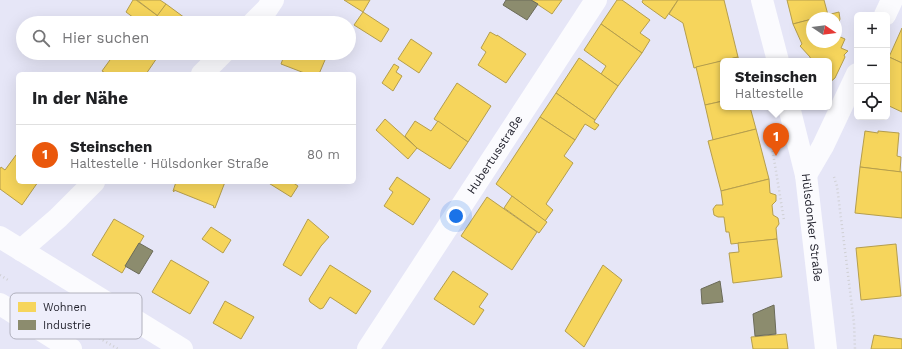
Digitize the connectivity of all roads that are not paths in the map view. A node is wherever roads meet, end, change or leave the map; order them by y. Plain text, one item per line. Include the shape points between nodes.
1 (273, 0) edge
2 (596, 0) edge
3 (762, 0) edge
4 (892, 0) edge
5 (886, 12) edge
6 (260, 16) edge
7 (777, 58) edge
8 (216, 60) edge
9 (204, 72) edge
10 (854, 80) edge
11 (790, 110) edge
12 (806, 175) junction
13 (92, 184) edge
14 (0, 237) edge
15 (21, 250) junction
16 (91, 293) edge
17 (0, 304) edge
18 (10, 310) edge
19 (142, 324) edge
20 (55, 339) edge
21 (71, 349) edge
22 (182, 349) edge
23 (368, 349) edge
24 (826, 349) edge

1 - 6 street
2 - 23 street, Hubertusstraße
3 - 7 street
4 - 5 street
8 - 9 street
10 - 12 street via 823,146
11 - 12 street, Hülsdonker Straße
12 - 24 street, Hülsdonker Straße
13 - 15 street
14 - 15 street
15 - 16 street
17 - 18 street
19 - 22 street
20 - 21 street

